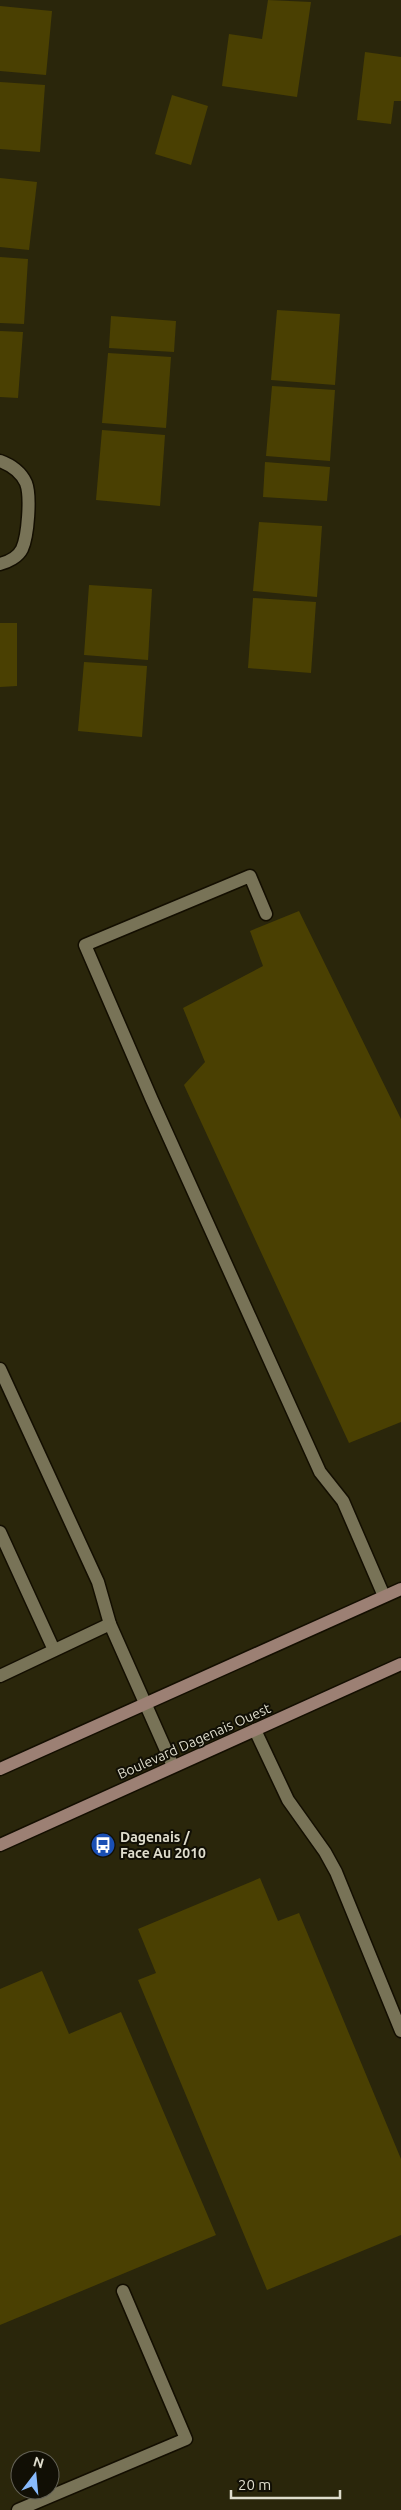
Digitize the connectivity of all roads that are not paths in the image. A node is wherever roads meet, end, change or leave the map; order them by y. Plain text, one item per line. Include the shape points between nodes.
1 (0, 461) edge
2 (0, 564) edge
3 (266, 914) dead end
4 (0, 1369) edge
5 (0, 1532) edge
6 (401, 1589) edge
7 (384, 1596) junction
8 (110, 1624) junction
9 (54, 1650) junction
10 (401, 1664) edge
11 (0, 1676) edge
12 (147, 1703) junction
13 (255, 1730) junction
14 (173, 1766) junction
15 (0, 1769) edge
16 (0, 1845) edge
17 (401, 2031) edge
18 (124, 2292) dead end
19 (18, 2510) edge

1 - 2 street via 21,475 28,494 21,550
3 - 7 street via 250,876 85,945 320,1472 343,1502
4 - 8 street via 98,1582
5 - 9 street
6 - 7 main road
7 - 12 main road
8 - 9 street
8 - 12 street
9 - 11 street
10 - 13 main road, Boulevard Dagenais Ouest
12 - 14 street
12 - 15 main road
13 - 14 main road, Boulevard Dagenais Ouest
13 - 17 street via 288,1800 336,1872
14 - 16 main road, Boulevard Dagenais Ouest
18 - 19 street via 186,2439

